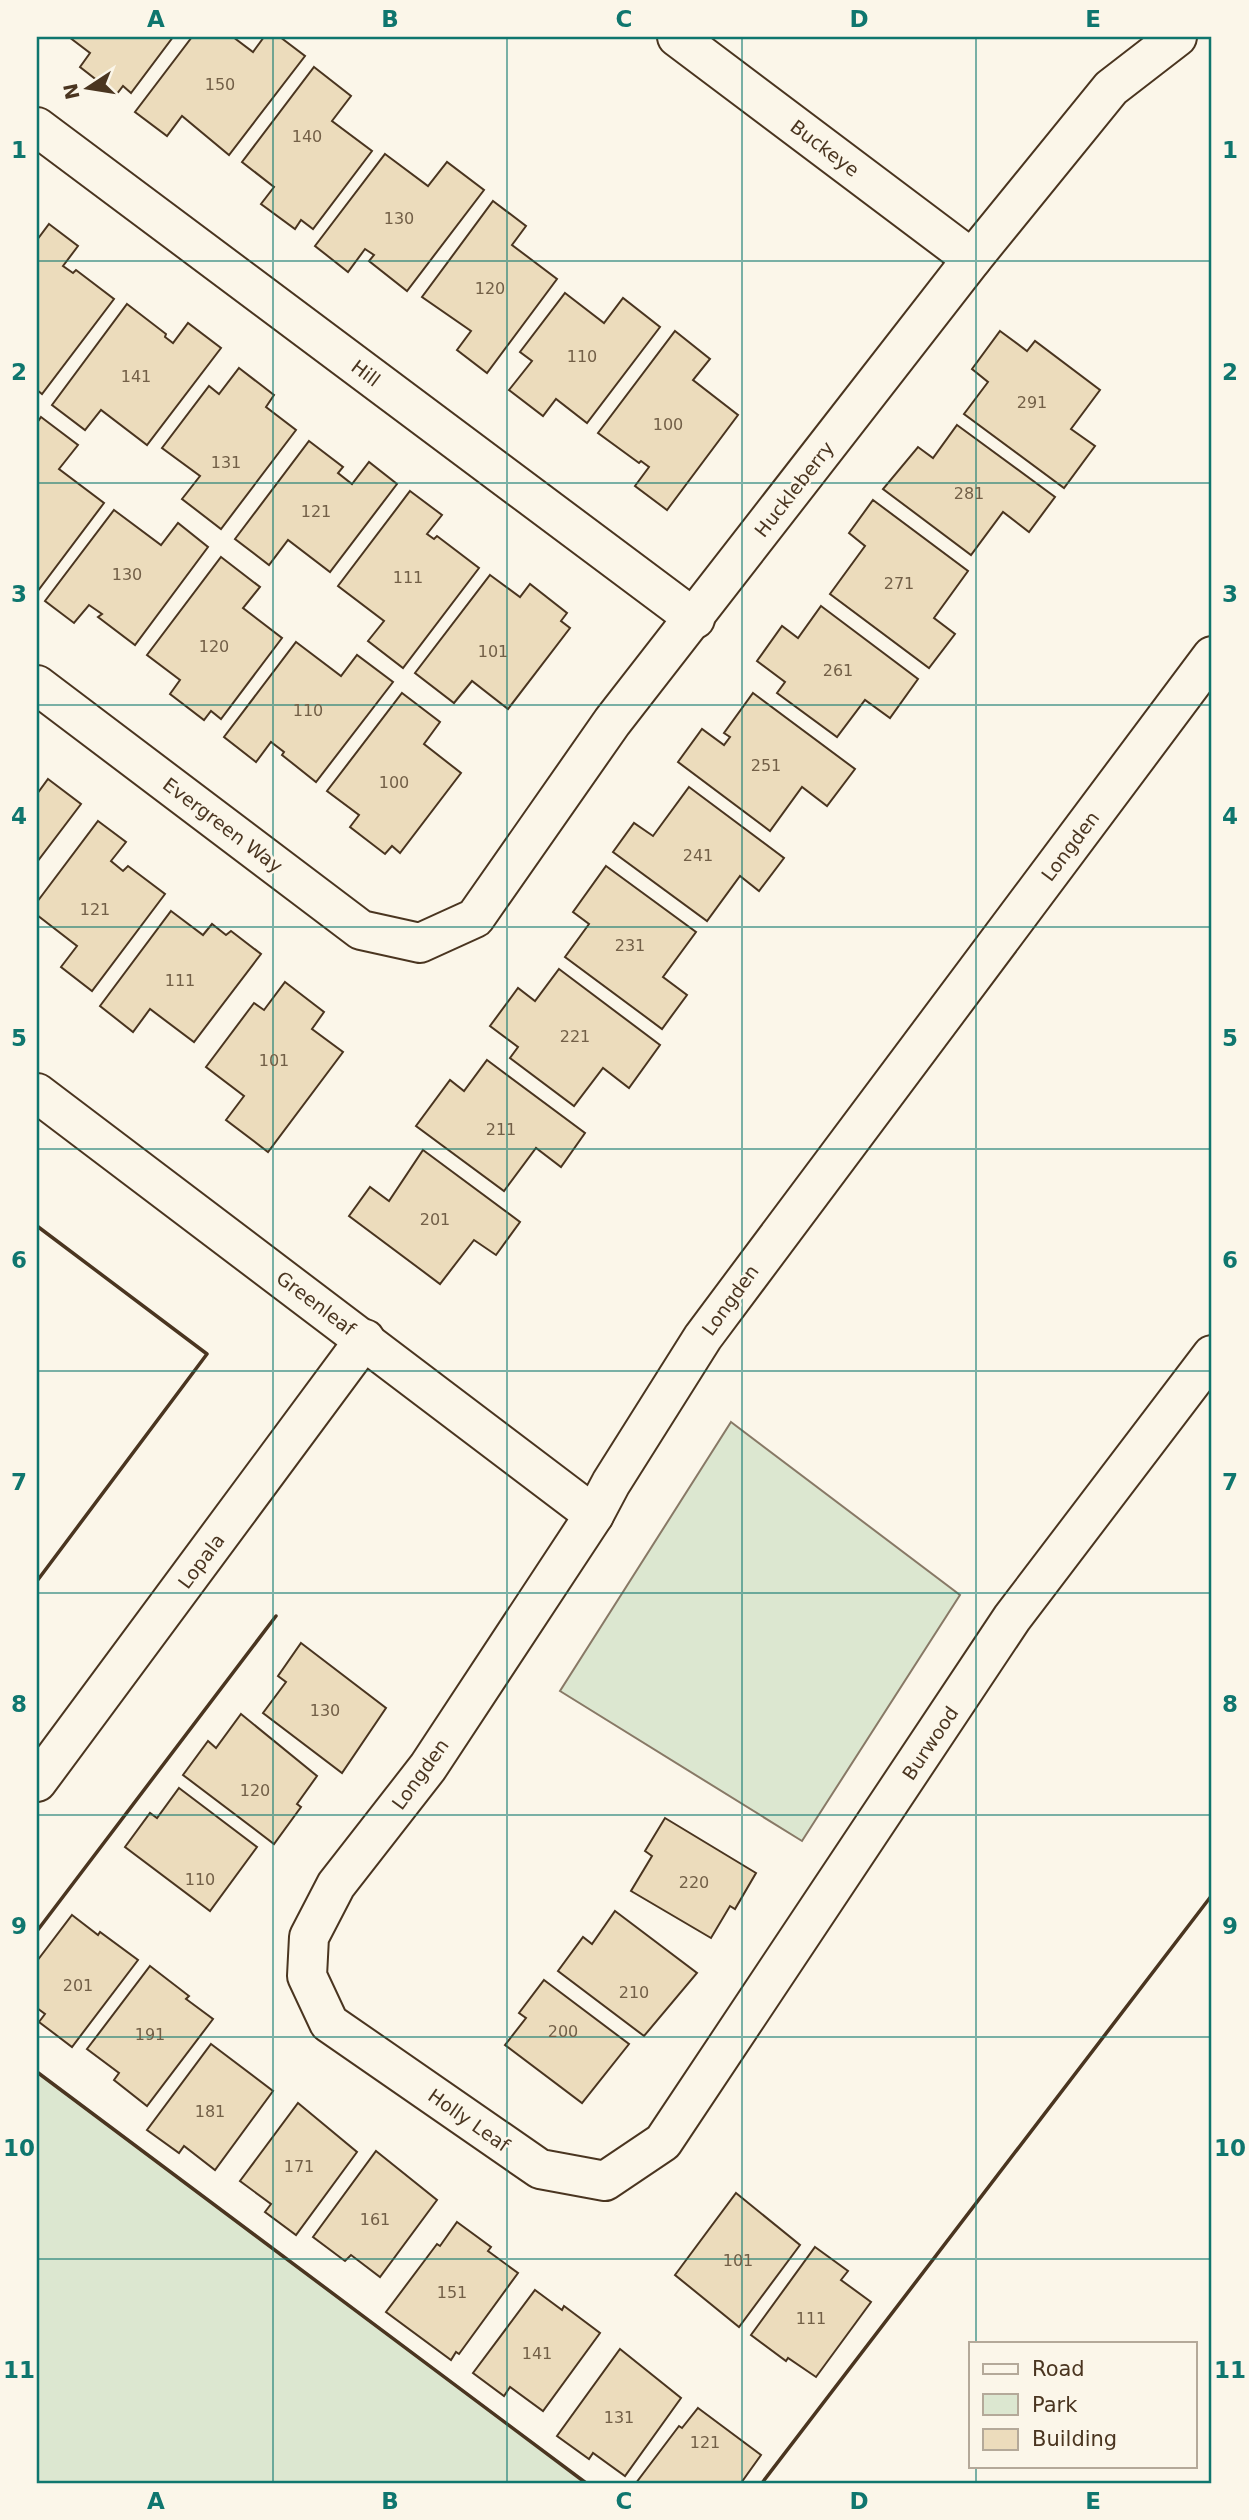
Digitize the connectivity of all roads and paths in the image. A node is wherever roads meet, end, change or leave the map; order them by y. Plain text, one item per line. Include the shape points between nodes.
1 (677, 37) edge
2 (1177, 37) edge
3 (37, 127) edge
4 (972, 259) junction
5 (695, 618) junction
6 (1212, 656) edge
7 (37, 685) edge
8 (420, 943) joint
9 (37, 1093) edge
10 (365, 1339) junction
11 (1212, 1354) edge
12 (594, 1515) junction
13 (37, 1782) edge
14 (307, 1976) joint
15 (663, 2141) joint

1 - 4 street, Buckeye
2 - 4 street, Huckleberry via 1111,88
3 - 5 street, Hill
4 - 5 street, Huckleberry
5 - 8 street, Huckleberry via 612,722 475,918
6 - 12 street, Longden via 703,1337
7 - 8 street, Evergreen Way via 361,930
9 - 10 street, Greenleaf
10 - 12 street, Greenleaf
10 - 13 street, Lopala
11 - 15 street, Burwood via 1012,1618
12 - 14 street, Longden via 428,1767 336,1885 309,1937
14 - 15 street, Holly Leaf via 329,2023 540,2169 605,2181

